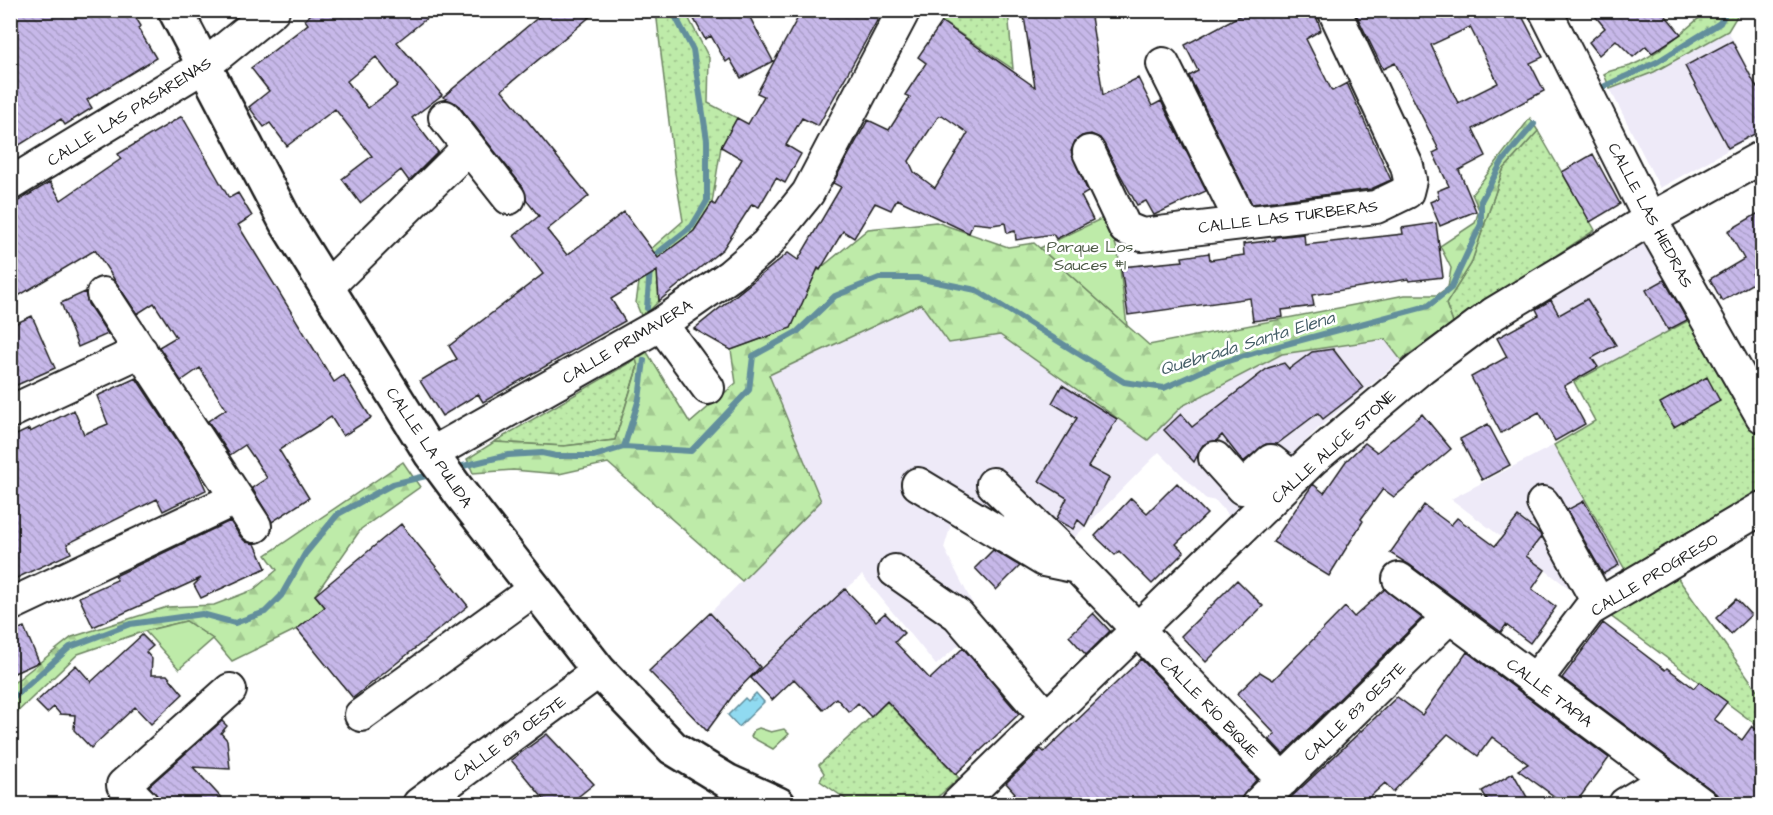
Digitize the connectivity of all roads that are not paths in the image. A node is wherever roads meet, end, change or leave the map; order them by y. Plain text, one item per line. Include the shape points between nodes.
1 (175, 10) edge
2 (273, 10) edge
3 (904, 10) edge
4 (1334, 10) edge
5 (1545, 10) edge
6 (1163, 64) dead end
7 (204, 66) junction
8 (445, 117) dead end
9 (469, 147) junction
10 (1089, 152) dead end
11 (1762, 157) edge
12 (10, 184) edge
13 (509, 198) dead end
14 (1650, 219) junction
15 (1242, 223) junction
16 (326, 288) junction
17 (104, 294) dead end
18 (661, 324) junction
19 (141, 351) junction
20 (708, 388) dead end
21 (10, 412) edge
22 (1762, 416) edge
23 (431, 454) junction
24 (1215, 458) dead end
25 (1293, 478) junction
26 (918, 484) dead end
27 (993, 484) dead end
28 (233, 499) junction
29 (1543, 503) dead end
30 (1762, 508) edge
31 (255, 526) dead end
32 (1077, 567) junction
33 (895, 571) dead end
34 (1399, 579) dead end
35 (535, 589) junction
36 (10, 604) edge
37 (1599, 604) junction
38 (1449, 617) junction
39 (1137, 631) junction
40 (599, 671) junction
41 (1535, 681) junction
42 (230, 690) dead end
43 (361, 715) dead end
44 (1046, 717) junction
45 (1667, 779) junction
46 (1283, 780) junction
47 (142, 804) edge
48 (418, 804) edge
49 (777, 804) edge
50 (958, 804) edge
51 (1258, 804) edge
52 (1625, 804) edge
53 (1701, 804) edge

1 - 7 main road, CALLE LA PULIDA
2 - 7 street, CALLE LAS PASARENAS
3 - 18 street, CALLE PRIMAVERA via 808,193 786,224 731,275
4 - 15 street, CALLE LAS TURBERAS via 1407,166 1407,192 1376,207
5 - 14 street, CALLE LAS HIEDRAS
6 - 15 street
7 - 12 street, CALLE LAS PASARENAS
7 - 16 main road, CALLE LA PULIDA via 286,222
8 - 9 street
9 - 13 street
9 - 16 street
10 - 15 street, CALLE LAS TURBERAS via 1125,228 1142,235
11 - 14 street, CALLE ALICE STONE
14 - 22 street, CALLE LAS HIEDRAS
14 - 25 street, CALLE ALICE STONE via 1493,314 1421,368
16 - 23 main road, CALLE LA PULIDA
17 - 19 street
18 - 20 street
18 - 23 street, CALLE PRIMAVERA
19 - 21 street
19 - 28 street
23 - 35 main road, CALLE LA PULIDA
24 - 25 street via 1242,488 1271,461
25 - 39 street, CALLE ALICE STONE
26 - 32 street via 1044,560
27 - 32 street, CALLE RÍO BIQUE
28 - 31 street
28 - 36 street
29 - 37 street
30 - 37 street, CALLE PROGRESO
32 - 39 street, CALLE RÍO BIQUE
33 - 44 street via 958,615
34 - 38 street, CALLE TAPIA
35 - 40 main road, CALLE LA PULIDA
35 - 43 street
37 - 41 street, CALLE PROGRESO via 1589,610
38 - 41 street, CALLE TAPIA
38 - 46 street, CALLE 83 OESTE
39 - 44 street, CALLE ALICE STONE
39 - 46 street, CALLE RÍO BIQUE
40 - 48 street, CALLE 83 OESTE
40 - 49 main road, CALLE LA PULIDA via 673,748 727,781
41 - 45 street, CALLE TAPIA
42 - 47 street via 123,785
44 - 50 street, CALLE ALICE STONE
45 - 52 street
45 - 53 street, CALLE TAPIA
46 - 51 street, CALLE 83 OESTE

